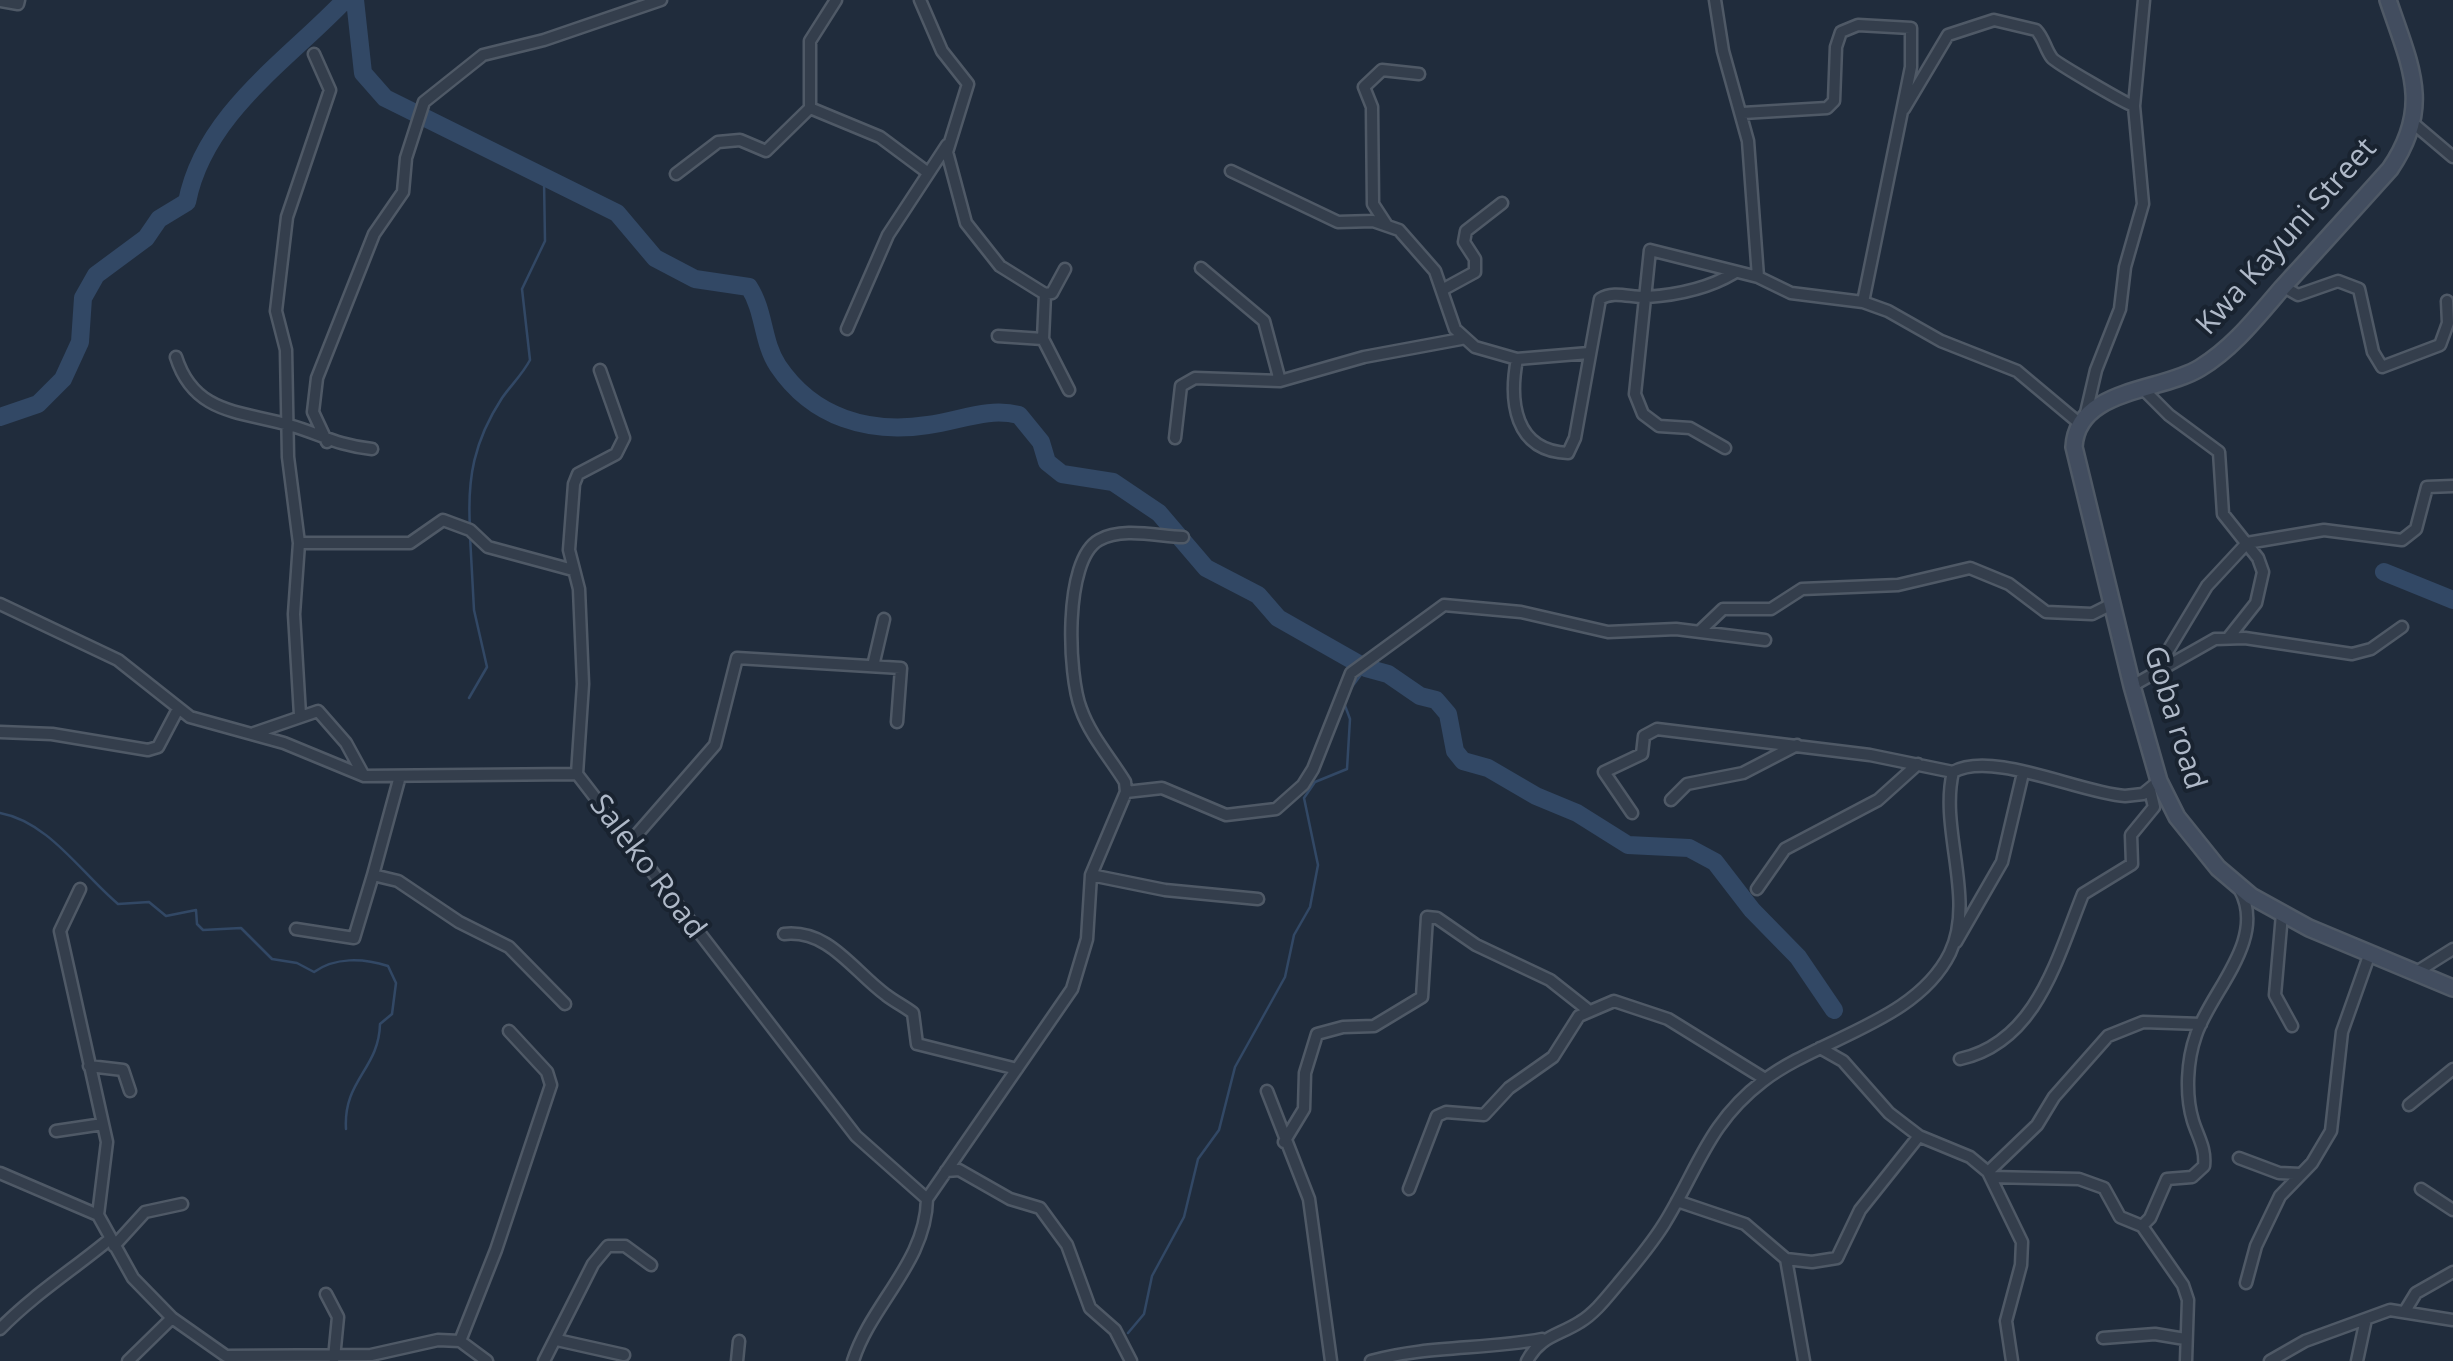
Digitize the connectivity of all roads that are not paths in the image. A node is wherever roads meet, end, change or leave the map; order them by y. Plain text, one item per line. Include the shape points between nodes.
1 (20, 0) edge
2 (661, 0) edge
3 (836, 0) edge
4 (920, 0) edge
5 (1715, 0) edge
6 (2144, 0) edge
7 (2388, 0) edge
8 (0, 1) edge
9 (314, 54) dead end
10 (1419, 74) dead end
11 (2134, 106) junction
12 (810, 108) junction
13 (1902, 111) junction
14 (1743, 112) junction
15 (2414, 124) junction
16 (948, 144) junction
17 (2453, 156) edge
18 (927, 172) junction
19 (1231, 172) dead end
20 (676, 174) dead end
21 (1502, 203) dead end
22 (1387, 224) junction
23 (1200, 268) dead end
24 (1065, 269) dead end
25 (1734, 273) junction
26 (1758, 277) junction
27 (2284, 286) junction
28 (1442, 290) junction
29 (1045, 294) junction
30 (1646, 297) junction
31 (2447, 301) dead end
32 (1864, 302) junction
33 (847, 329) dead end
34 (998, 336) dead end
35 (1043, 339) junction
36 (1461, 339) junction
37 (1589, 353) junction
38 (176, 357) dead end
39 (1516, 359) junction
40 (600, 370) dead end
41 (1280, 381) junction
42 (1070, 390) dead end
43 (2144, 390) junction
44 (2082, 418) junction
45 (288, 425) junction
46 (1175, 438) dead end
47 (327, 442) junction
48 (1725, 448) dead end
49 (372, 449) dead end
50 (2453, 486) edge
51 (1183, 536) dead end
52 (299, 543) junction
53 (2247, 544) junction
54 (573, 570) junction
55 (0, 604) edge
56 (2112, 604) junction
57 (884, 618) dead end
58 (2402, 626) dead end
59 (1701, 630) junction
60 (2228, 637) junction
61 (1765, 640) dead end
62 (873, 666) junction
63 (2156, 669) junction
64 (2132, 686) junction
65 (178, 709) junction
66 (300, 715) junction
67 (897, 722) dead end
68 (0, 732) edge
69 (252, 734) junction
70 (1798, 745) junction
71 (1918, 764) junction
72 (1953, 772) junction
73 (577, 774) junction
74 (2023, 774) junction
75 (364, 776) junction
76 (400, 776) junction
77 (2155, 786) junction
78 (1126, 792) junction
79 (1671, 800) dead end
80 (1632, 813) dead end
81 (632, 840) junction
82 (373, 875) junction
83 (1091, 875) junction
84 (2235, 883) junction
85 (80, 889) dead end
86 (1757, 889) dead end
87 (1258, 898) dead end
88 (2282, 914) junction
89 (296, 929) dead end
90 (784, 934) dead end
91 (1952, 948) junction
92 (2453, 948) edge
93 (2370, 953) junction
94 (2418, 971) junction
95 (2451, 992) edge
96 (565, 1004) dead end
97 (1588, 1010) junction
98 (2200, 1024) junction
99 (2292, 1026) dead end
100 (509, 1030) dead end
101 (1820, 1048) junction
102 (1960, 1059) dead end
103 (88, 1066) junction
104 (1017, 1069) junction
105 (2453, 1069) edge
106 (1765, 1079) junction
107 (130, 1090) dead end
108 (1268, 1092) dead end
109 (2408, 1105) dead end
110 (103, 1124) junction
111 (56, 1132) dead end
112 (1919, 1136) junction
113 (1284, 1142) junction
114 (2239, 1158) dead end
115 (946, 1171) junction
116 (0, 1173) edge
117 (2301, 1174) junction
118 (1989, 1175) junction
119 (1409, 1188) dead end
120 (2422, 1189) dead end
121 (927, 1199) junction
122 (1677, 1201) junction
123 (182, 1204) dead end
124 (2453, 1210) edge
125 (98, 1215) junction
126 (2142, 1226) junction
127 (112, 1243) junction
128 (1786, 1259) junction
129 (651, 1265) dead end
130 (2453, 1272) edge
131 (2246, 1283) dead end
132 (326, 1294) dead end
133 (2405, 1311) junction
134 (172, 1318) junction
135 (2366, 1319) junction
136 (2453, 1320) edge
137 (0, 1329) edge
138 (2103, 1338) dead end
139 (1542, 1339) junction
140 (2185, 1339) junction
141 (557, 1340) junction
142 (460, 1341) junction
143 (739, 1341) dead end
144 (624, 1356) dead end
145 (334, 1358) junction
146 (257, 1359) edge
147 (128, 1361) edge
148 (487, 1361) edge
149 (544, 1361) edge
150 (737, 1361) edge
151 (853, 1361) edge
152 (1131, 1361) edge
153 (1330, 1361) edge
154 (1371, 1361) edge
155 (1527, 1361) edge
156 (1804, 1361) edge
157 (2012, 1361) edge
158 (2186, 1361) edge
159 (2270, 1361) edge
160 (2358, 1361) edge

1 - 8 street
2 - 47 street via 483,54 424,102 402,192 374,234 317,378 313,412
3 - 12 street via 810,40
4 - 16 street via 942,51 968,84
5 - 14 street
6 - 11 street
7 - 15 street, Kwa Kayuni Street via 2412,71
9 - 45 street via 330,90 288,217 276,312 286,350
10 - 22 street via 1382,70 1364,87 1372,107 1373,204
11 - 13 street via 2061,66 2036,30 1994,20 1948,35
11 - 44 street via 2142,204 2120,308
12 - 18 street via 880,137
12 - 20 street via 766,151 740,140 718,142
13 - 14 street via 1914,34 1897,24 1841,32 1834,101 1827,108
13 - 32 street
14 - 26 street
15 - 17 street
15 - 27 street, Kwa Kayuni Street via 2390,169
16 - 18 street
16 - 29 street via 960,207 974,237 1000,266
18 - 33 street via 888,236
19 - 22 street via 1338,222
21 - 28 street via 1466,232 1475,272
22 - 28 street via 1417,245
23 - 41 street via 1264,321
24 - 29 street
25 - 26 street
25 - 30 street via 1702,287
25 - 30 street via 1650,250
26 - 32 street via 1791,293
27 - 31 street via 2298,295 2338,281 2359,288 2373,352 2386,367 2440,346
27 - 43 street, Kwa Kayuni Street via 2204,366
28 - 36 street
29 - 35 street
30 - 37 street via 1600,299
30 - 48 street via 1634,375 1642,414 1659,426 1690,428
32 - 44 street via 1968,354 2017,370
34 - 35 street
35 - 42 street
36 - 39 street
36 - 41 street
37 - 39 street
37 - 39 street via 1568,453 1532,440 1516,412 1510,395
38 - 45 street via 187,385 213,404
40 - 54 street via 624,438 616,454 578,474 574,484
41 - 46 street via 1188,380 1175,411
43 - 44 street, Kwa Kayuni Street
43 - 53 street via 2219,452 2224,514
44 - 56 street via 2077,466
45 - 47 street
45 - 52 street
47 - 49 street
50 - 53 street via 2426,487 2416,529 2402,540 2324,530
51 - 78 street via 1111,535 1093,544 1076,572 1079,704
52 - 54 street via 410,543 443,520 470,530 488,547
52 - 66 street via 294,614
53 - 60 street via 2262,572 2261,588
53 - 63 street via 2207,586
54 - 73 street via 583,684
55 - 65 street, Saleko Road via 118,660
56 - 59 street via 2092,614 2046,612 2010,584 1970,568 1898,585 1802,589 1772,609 1723,609
56 - 64 street, Goba road
57 - 62 street
58 - 60 street via 2352,654
59 - 61 street
59 - 78 street via 1608,632 1450,603 1351,673 1313,769 1276,808 1226,815 1162,788
60 - 63 street via 2202,643
62 - 67 street via 901,668
62 - 81 street via 738,658 715,745
63 - 64 street
64 - 77 street, Goba road
65 - 68 street via 158,747 148,750
65 - 69 street, Saleko Road
66 - 69 street
66 - 75 street via 324,714
69 - 75 street, Saleko Road
70 - 71 street
70 - 79 street via 1743,773 1687,784
70 - 80 street via 1652,730 1642,754 1604,772
71 - 72 street
71 - 86 street via 1878,800 1785,848
72 - 74 street via 1985,766
72 - 91 street
73 - 76 street, Saleko Road
73 - 81 street, Saleko Road
74 - 77 street via 2108,795
74 - 91 street via 2002,862
75 - 76 street, Saleko Road
76 - 82 street
77 - 84 street, Goba road
77 - 102 street via 2154,808 2132,835 2132,864 2083,894 2076,923 2025,1023 1983,1054
78 - 83 street
81 - 121 street, Saleko Road via 856,1136
82 - 89 street via 354,938
82 - 96 street via 405,885 509,947
83 - 87 street
83 - 104 street via 1080,971
84 - 88 street, Goba road
84 - 98 street via 2247,911 2244,934 2233,968
85 - 103 street via 60,931
88 - 93 street, Goba road
88 - 99 street via 2275,994
90 - 104 street via 805,933 859,968 913,1014 914,1043
91 - 101 street via 1902,1002
92 - 94 street
93 - 94 street, Goba road
93 - 117 street via 2342,1032 2330,1131
94 - 95 street, Goba road
97 - 106 street via 1614,1000 1637,1005
97 - 113 street via 1550,980 1428,918 1422,997 1374,1026 1317,1034 1305,1073 1304,1110
97 - 119 street via 1546,1064 1484,1115 1438,1116
98 - 118 street via 2143,1022 2108,1036
98 - 126 street via 2188,1088 2204,1166 2192,1176 2167,1179
100 - 142 street via 551,1085
101 - 106 street
101 - 112 street via 1844,1062
103 - 107 street via 123,1070
103 - 110 street
104 - 115 street
105 - 109 street
106 - 122 street via 1714,1128
108 - 113 street
110 - 111 street
110 - 125 street via 107,1160
112 - 118 street via 1970,1158
112 - 128 street via 1860,1210 1837,1258
113 - 153 street via 1309,1200
114 - 117 street
115 - 121 street
115 - 152 street via 959,1170 1040,1208 1067,1245 1090,1308 1115,1330
116 - 125 street
117 - 131 street via 2280,1196
118 - 126 street via 2096,1183 2120,1216
118 - 157 street via 2022,1242 2006,1321
120 - 124 street
121 - 151 street via 914,1253 860,1338
122 - 128 street via 1745,1224
122 - 139 street via 1643,1254 1591,1314
123 - 127 street via 144,1212
125 - 127 street
126 - 140 street via 2186,1292
127 - 134 street via 133,1278
127 - 137 street via 20,1307
128 - 156 street
129 - 141 street via 625,1246 608,1246 592,1264
130 - 133 street via 2416,1293
132 - 145 street via 338,1317
133 - 135 street
133 - 136 street
134 - 146 street via 226,1356
134 - 147 street
135 - 159 street
135 - 160 street
138 - 140 street
139 - 154 street via 1492,1348 1417,1348
139 - 155 street
140 - 158 street
141 - 144 street
141 - 149 street
142 - 145 street
142 - 148 street
143 - 150 street
145 - 146 street via 278,1353

